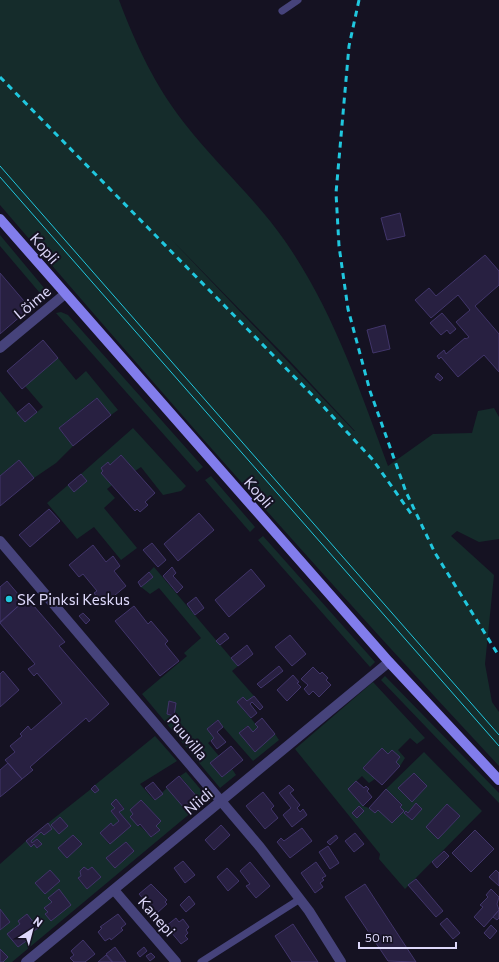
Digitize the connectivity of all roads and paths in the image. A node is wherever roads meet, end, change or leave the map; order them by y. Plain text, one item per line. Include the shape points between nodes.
1 (298, 0) edge
2 (282, 11) dead end
3 (0, 219) edge
4 (65, 294) junction
5 (0, 348) edge
6 (0, 541) edge
7 (389, 662) junction
8 (499, 780) edge
9 (222, 800) junction
10 (114, 890) junction
11 (300, 899) junction
12 (26, 962) edge
13 (176, 962) edge
14 (201, 962) edge
15 (341, 962) edge

1 - 2 lane
3 - 4 street, Kopli
4 - 5 street, Lõime
4 - 7 street, Kopli
6 - 9 street, Puuvilla
7 - 8 street, Kopli
7 - 9 street, Niidi
9 - 10 street, Niidi
9 - 11 street, Puuvilla
10 - 12 street, Niidi
10 - 13 street, Kanepi
11 - 14 lane
11 - 15 street, Puuvilla

